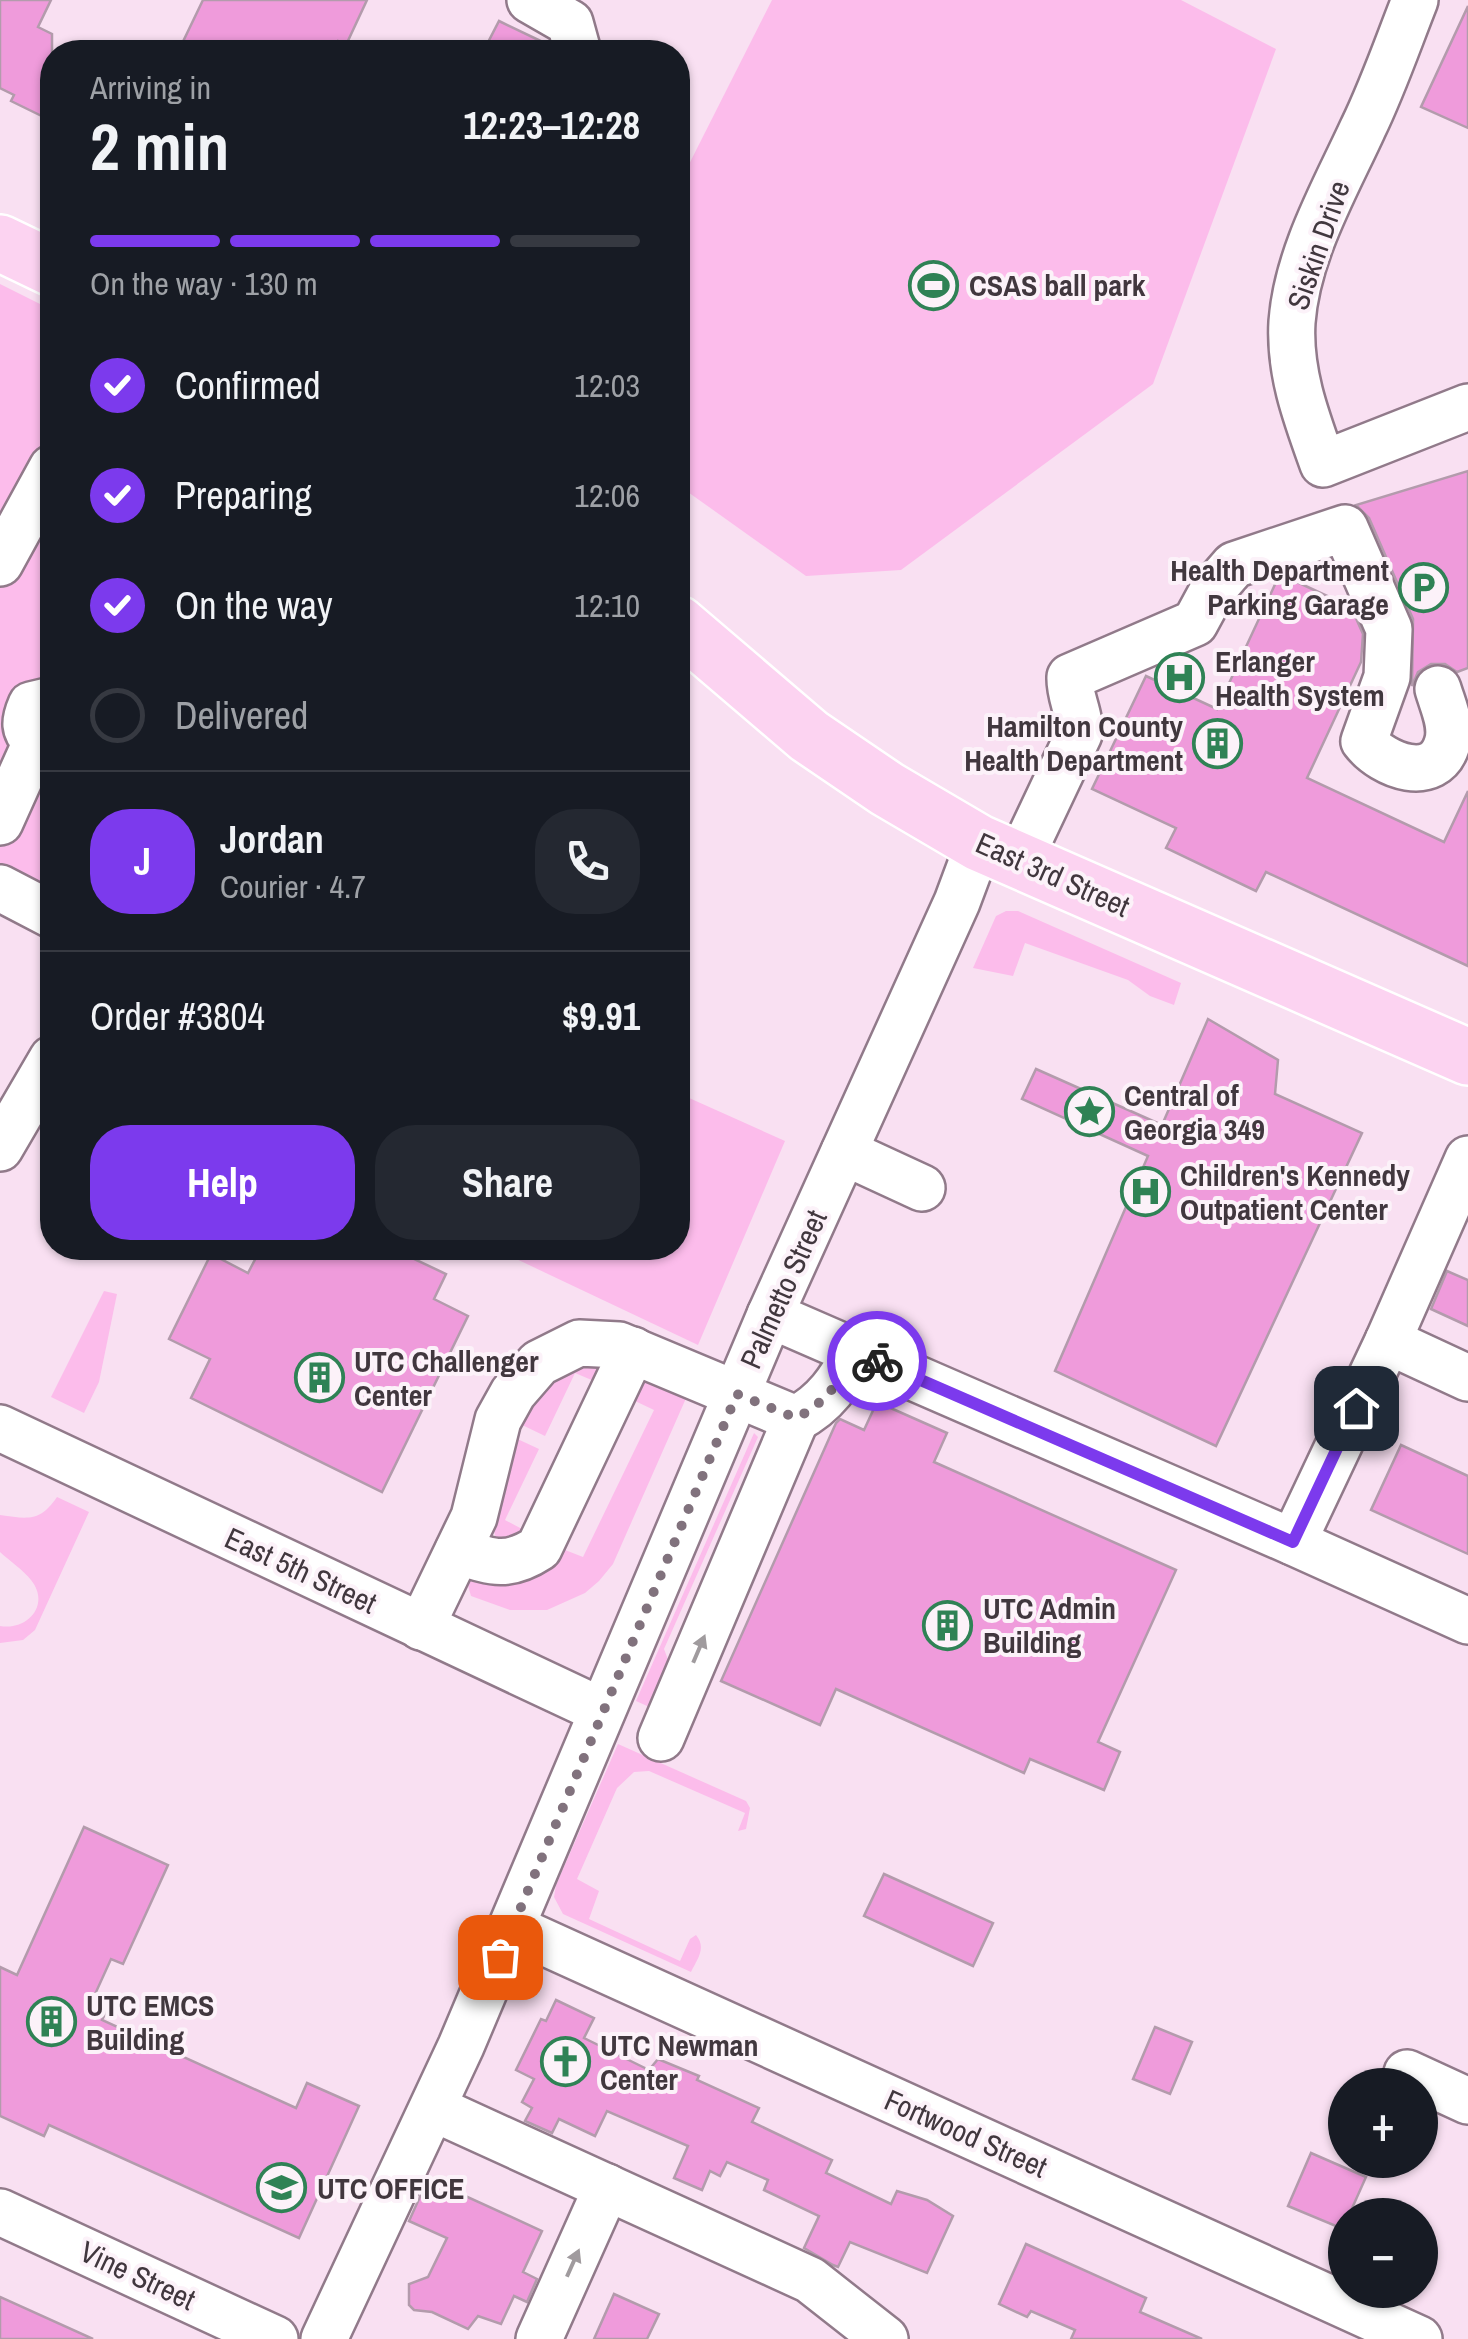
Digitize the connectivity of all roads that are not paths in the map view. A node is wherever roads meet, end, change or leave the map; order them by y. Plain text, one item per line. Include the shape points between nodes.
1 (530, 0) edge
2 (1415, 0) edge
3 (575, 40) edge
4 (0, 244) edge
5 (40, 262) edge
6 (1468, 408) edge
7 (1323, 464) junction
8 (40, 490) edge
9 (1345, 528) junction
10 (0, 563) edge
11 (690, 634) edge
12 (1438, 689) dead end
13 (34, 718) edge
14 (0, 822) edge
15 (999, 852) junction
16 (0, 888) edge
17 (40, 909) edge
18 (1468, 1056) edge
19 (40, 1080) edge
20 (0, 1148) edge
21 (844, 1152) junction
22 (1468, 1159) edge
23 (922, 1188) dead end
24 (770, 1315) junction
25 (1388, 1342) junction
26 (633, 1350) junction
27 (856, 1352) junction
28 (1468, 1378) edge
29 (737, 1394) junction
30 (796, 1418) junction
31 (0, 1428) edge
32 (1293, 1542) junction
33 (458, 1551) junction
34 (1468, 1621) edge
35 (421, 1626) junction
36 (602, 1712) junction
37 (661, 1738) dead end
38 (513, 1928) junction
39 (1438, 2087) edge
40 (1468, 2101) edge
41 (433, 2108) junction
42 (607, 2187) junction
43 (0, 2212) edge
44 (276, 2339) edge
45 (324, 2339) edge
46 (539, 2339) edge
47 (885, 2339) edge
48 (1419, 2339) edge

1 - 3 street via 570,23
2 - 7 street, Siskin Drive via 1323,212 1297,291 1297,394
4 - 5 main road
6 - 7 street
7 - 9 street, Siskin Drive
8 - 10 street
9 - 12 street, Siskin Drive via 1389,629 1386,677 1364,741 1376,756 1404,769 1433,762 1447,747 1450,728
9 - 15 street, Palmetto Street via 1234,565 1195,623 1070,677 1079,734
11 - 15 main road, East 3rd Street via 809,736 886,790
13 - 14 street
15 - 18 main road, East 3rd Street
15 - 21 street, Palmetto Street via 957,902
16 - 17 street
19 - 20 street
21 - 23 street
21 - 24 street, Palmetto Street
22 - 25 street
24 - 27 street
24 - 29 street, Palmetto Street
25 - 28 street
25 - 32 street
26 - 29 street
26 - 33 street via 538,1548 499,1562
26 - 33 street via 578,1342 538,1363 498,1420 474,1518
27 - 30 street via 824,1401
27 - 32 street
29 - 30 street
29 - 36 street, Palmetto Street
37 -> 30 street
31 - 35 street, East 5th Street
32 - 34 street
33 - 35 street
35 - 36 street, East 5th Street
36 - 38 street, Palmetto Street
38 - 41 street, Palmetto Street
38 - 48 street, Fortwood Street
39 - 40 street
41 - 42 street
41 - 45 street, Palmetto Street
46 -> 42 street
42 - 47 street via 810,2280
43 - 44 street, Vine Street

